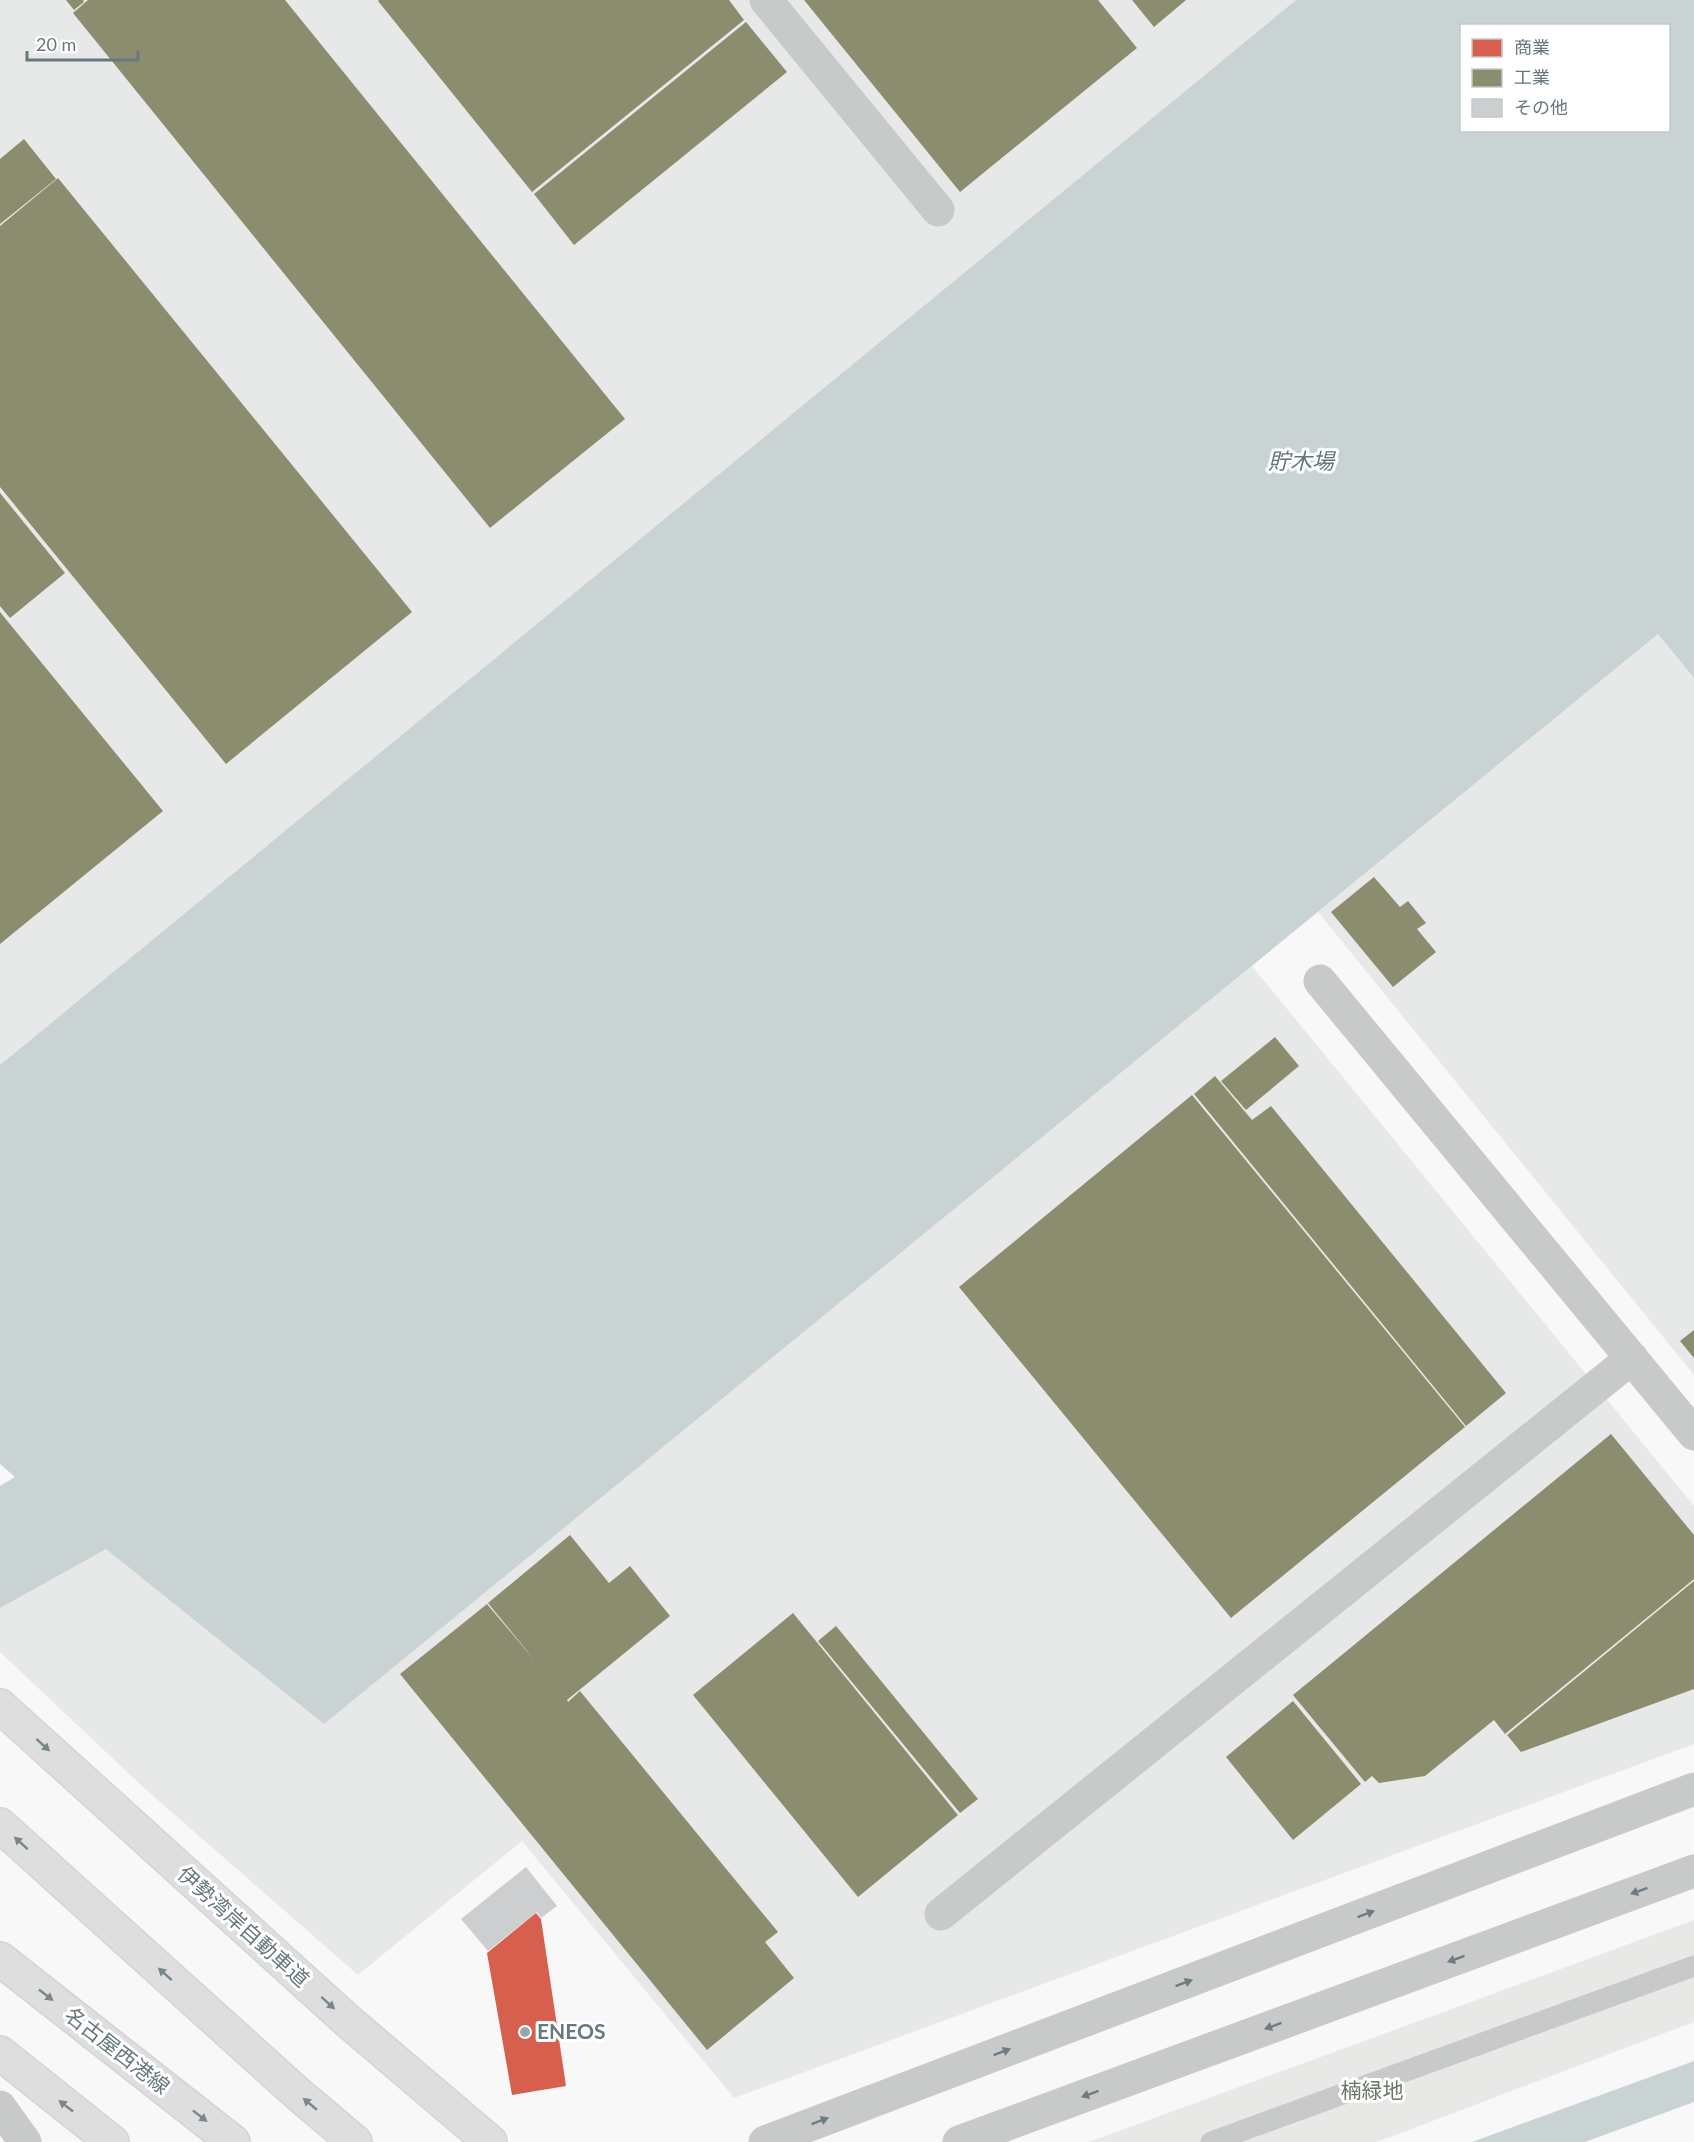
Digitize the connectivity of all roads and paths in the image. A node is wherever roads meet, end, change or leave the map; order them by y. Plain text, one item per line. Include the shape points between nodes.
1 (766, 0) edge
2 (938, 210) dead end
3 (1320, 981) dead end
4 (1632, 1358) junction
5 (1694, 1434) edge
6 (0, 1706) edge
7 (1694, 1789) edge
8 (0, 1825) edge
9 (1694, 1871) edge
10 (941, 1914) dead end
11 (0, 1959) edge
12 (1694, 1966) edge
13 (0, 2053) edge
14 (0, 2107) edge
15 (25, 2142) edge
16 (112, 2142) edge
17 (233, 2142) edge
18 (355, 2142) edge
19 (490, 2142) edge
20 (765, 2142) edge
21 (960, 2142) edge
22 (1211, 2142) edge

1 - 2 street
3 - 4 street
4 - 5 street
4 - 10 street
6 -> 19 main road, 伊勢湾岸自動車道 via 349,2022
20 -> 7 street
18 -> 8 main road
9 -> 21 street
11 -> 17 main road, 名古屋西港線
12 - 22 lane
16 -> 13 main road
14 - 15 street

